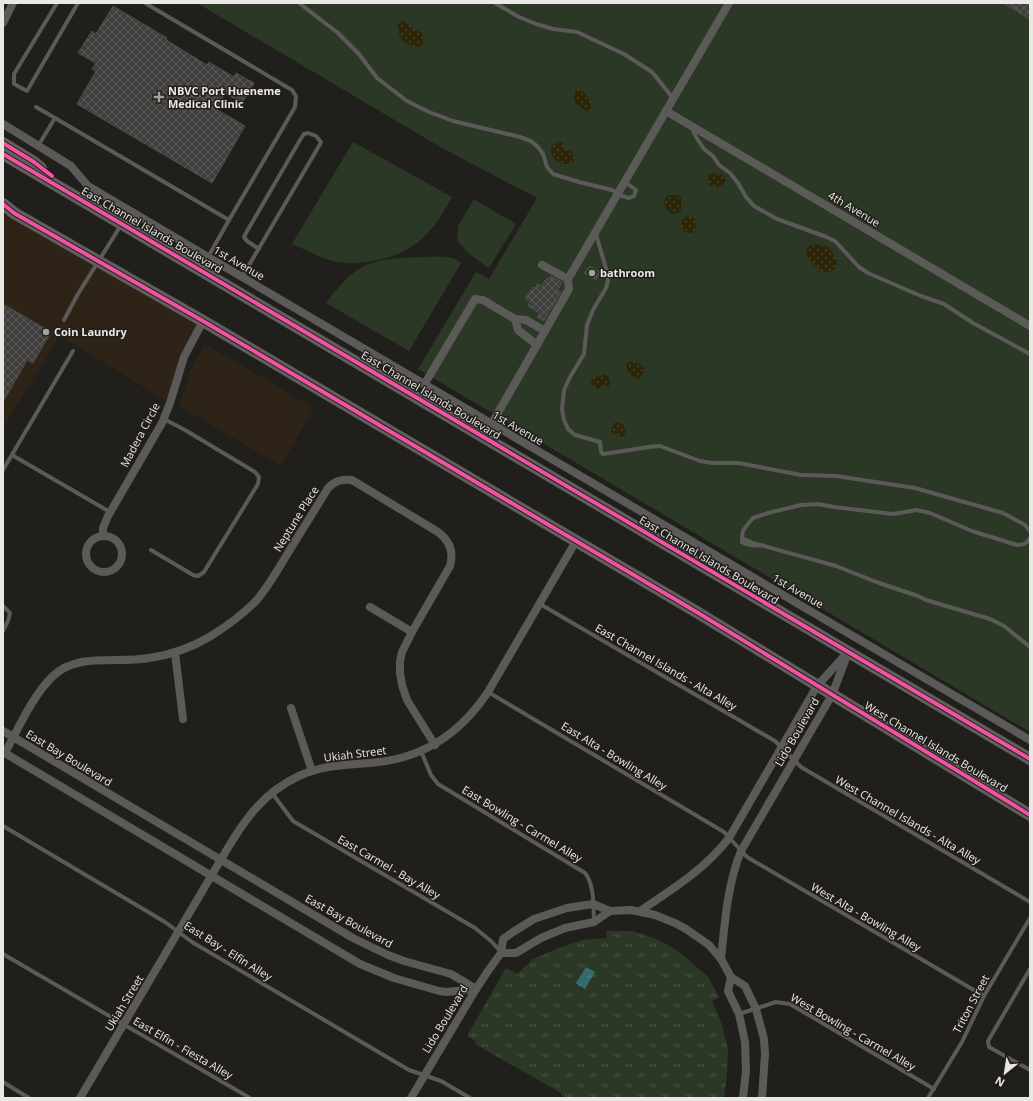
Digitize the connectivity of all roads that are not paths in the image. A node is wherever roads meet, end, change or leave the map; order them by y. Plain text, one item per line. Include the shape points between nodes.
1 (13, 3) edge
2 (57, 3) edge
3 (78, 3) edge
4 (145, 3) edge
5 (299, 3) edge
6 (495, 3) edge
7 (729, 3) edge
8 (3, 23) edge
9 (674, 98) junction
10 (36, 107) dead end
11 (666, 111) junction
12 (55, 118) junction
13 (3, 124) edge
14 (692, 127) junction
15 (3, 143) edge
16 (38, 147) junction
17 (3, 154) edge
18 (624, 182) junction
19 (617, 193) junction
20 (76, 196) junction
21 (3, 204) edge
22 (229, 220) junction
23 (122, 223) junction
24 (595, 231) junction
25 (259, 250) junction
26 (208, 257) junction
27 (99, 261) junction
28 (542, 265) dead end
29 (242, 278) junction
30 (568, 278) junction
31 (515, 319) junction
32 (64, 320) dead end
33 (203, 321) junction
34 (1030, 326) edge
35 (545, 331) junction
36 (537, 345) junction
37 (73, 351) dead end
38 (1030, 354) edge
39 (424, 385) junction
40 (164, 419) junction
41 (491, 425) junction
42 (12, 455) junction
43 (3, 470) edge
44 (110, 512) junction
45 (1029, 529) edge
46 (103, 536) junction
47 (1030, 538) edge
48 (576, 541) junction
49 (1030, 544) edge
50 (1017, 545) junction
51 (151, 550) dead end
52 (540, 604) junction
53 (3, 606) edge
54 (370, 607) dead end
55 (3, 631) edge
56 (412, 632) junction
57 (1030, 647) edge
58 (848, 652) junction
59 (175, 653) junction
60 (817, 686) junction
61 (488, 692) junction
62 (832, 695) junction
63 (291, 708) dead end
64 (183, 719) dead end
65 (3, 731) edge
66 (13, 737) junction
67 (1030, 740) edge
68 (434, 745) junction
69 (782, 748) junction
70 (421, 751) junction
71 (4, 753) edge
72 (1030, 759) edge
73 (793, 760) junction
74 (312, 771) junction
75 (272, 793) junction
76 (1030, 815) edge
77 (3, 826) edge
78 (729, 838) junction
79 (741, 851) junction
80 (220, 859) junction
81 (211, 876) junction
82 (1030, 902) edge
83 (593, 904) junction
84 (610, 911) junction
85 (640, 911) junction
86 (1030, 918) edge
87 (594, 922) junction
88 (179, 932) junction
89 (501, 953) junction
90 (3, 954) edge
91 (721, 959) junction
92 (1030, 969) edge
93 (731, 977) junction
94 (476, 989) junction
95 (984, 996) junction
96 (756, 1008) junction
97 (739, 1014) junction
98 (124, 1025) junction
99 (1030, 1070) edge
100 (424, 1075) junction
101 (3, 1082) edge
102 (934, 1088) junction
103 (29, 1098) edge
104 (80, 1098) edge
105 (250, 1098) edge
106 (411, 1098) edge
107 (470, 1098) edge
108 (743, 1098) edge
109 (762, 1098) edge
110 (928, 1098) edge

1 - 8 street
2 - 3 lane via 14,74 14,84 27,91
4 - 22 lane via 292,90 296,96 295,107
5 - 19 lane via 338,34 359,54 377,78 407,101 452,121 531,141 543,154 547,167 553,174
6 - 9 lane via 536,24 577,32 624,54 652,72
7 - 9 street
9 - 11 street
10 - 12 lane
11 - 14 street, 4th Avenue
11 - 18 street
12 - 16 lane
12 - 22 lane
13 - 16 street, 1st Avenue
14 - 34 street, 4th Avenue
14 - 38 lane via 704,149 738,183 754,206 776,220 835,241 868,273 944,304
15 - 20 main road via 34,162
16 - 26 street, 1st Avenue via 71,166 88,186
17 - 20 main road, East Channel Islands Boulevard
18 - 19 street
18 - 19 lane via 636,190 634,196 629,198
19 - 24 street
20 - 23 main road, East Channel Islands Boulevard
21 - 27 main road via 14,213
22 - 26 lane
23 - 27 lane
23 - 58 main road, East Channel Islands Boulevard
24 - 30 street
24 - 45 lane via 608,281 587,325 584,354 564,390 564,420 575,435 600,442 603,454 660,446 712,463 739,463 801,475 836,476 915,488 1003,513
25 - 25 lane via 244,237 304,134 316,136 321,142
25 - 29 lane
26 - 29 street, 1st Avenue
27 - 32 lane
27 - 33 main road
28 - 30 street
29 - 39 street, 1st Avenue
30 - 35 street via 569,289
31 - 35 street via 526,320
31 - 36 street via 518,330
31 - 39 street via 482,300 475,299
33 - 40 street, Madera Circle via 184,357
33 - 48 main road
35 - 36 street
36 - 41 street
37 - 42 lane
39 - 41 street, 1st Avenue
40 - 44 street, Madera Circle
40 - 51 lane via 255,472 259,477 258,484 204,572 198,576 193,575
41 - 67 street, 1st Avenue
42 - 43 lane
42 - 44 lane
44 - 46 street, Madera Circle via 103,528
46 - 46 street via 92,540 86,551 93,568 105,572 116,568 122,559 122,553 121,547 114,539
47 - 50 lane via 1028,542
48 - 52 street, Ukiah Street
48 - 60 main road
49 - 50 lane
50 - 57 lane via 917,510 893,514 818,504 801,504 754,518 746,525 742,538 742,542 748,545 762,545 836,566 926,600 990,619 1004,626
52 - 61 street, Ukiah Street
52 - 69 lane, East Channel Islands - Alta Alley via 775,741
53 - 55 lane via 10,613
54 - 56 street
56 - 59 street, Neptune Place via 450,566 452,558 448,542 438,532 352,480 338,480 328,488 268,587 255,602 230,624
56 - 68 street, Neptune Place via 400,661 402,685
58 - 60 street, Lido Boulevard
58 - 62 street, Lido Boulevard
58 - 72 main road
59 - 64 street
59 - 66 street, Neptune Place via 121,661 86,661 63,668 42,688
60 - 62 main road
60 - 69 street, Lido Boulevard
61 - 68 street, Ukiah Street via 467,720
61 - 78 lane, East Alta - Bowling Alley via 724,832
62 - 73 street, Lido Boulevard
62 - 76 main road, West Channel Islands Boulevard
63 - 74 street
65 - 66 street, East Bay Boulevard
66 - 71 street, Neptune Place
66 - 80 street, East Bay Boulevard
68 - 70 street, Ukiah Street
69 - 73 lane, West Channel Islands - Alta Alley
69 - 78 street, Lido Boulevard
70 - 74 street, Ukiah Street via 388,761 341,764
70 - 83 lane, East Bowling - Carmel Alley via 431,775 438,784 586,873 590,881
71 - 81 street
73 - 79 street, Lido Boulevard
73 - 82 lane, West Channel Islands - Alta Alley via 801,768
74 - 75 street, Ukiah Street
75 - 80 street, Ukiah Street via 244,822
75 - 89 lane, East Carmel - Bay Alley via 293,821 475,928
77 - 88 lane, East Bay - Elfin Alley
78 - 79 lane, East Alta - Bowling Alley
78 - 85 street, Lido Boulevard via 702,868
79 - 91 street, Lido Boulevard via 728,892
79 - 95 lane, West Alta - Bowling Alley via 747,857
80 - 81 street, Ukiah Street
80 - 94 street, East Bay Boulevard via 374,949 404,961 451,974
81 - 88 street, Ukiah Street
81 - 94 street via 372,969 439,991
83 - 84 street
83 - 87 lane, East Bowling - Carmel Alley
83 - 89 street, Lido Boulevard via 567,908 534,919 503,940
84 - 85 street
84 - 87 street
85 - 91 street via 664,918 686,929 709,945
86 - 95 lane, Triton Street
87 - 89 street via 553,932 516,953
88 - 98 street, Ukiah Street
88 - 100 lane, East Bay - Elfin Alley via 409,1070
89 - 94 street, Lido Boulevard
90 - 98 lane, East Elfin - Fiesta Alley
91 - 93 street
92 - 99 lane via 988,1041 989,1047
93 - 96 street via 745,986
93 - 97 street via 728,991
94 - 100 street, Lido Boulevard
95 - 102 lane, Triton Street via 962,1042
96 - 97 lane, West Bowling - Carmel Alley
96 - 102 lane, West Bowling - Carmel Alley via 776,1002 790,1004
96 - 109 street via 765,1054
97 - 108 street via 747,1058
98 - 104 street, Ukiah Street
98 - 105 lane, East Elfin - Fiesta Alley
100 - 106 street, Lido Boulevard
100 - 107 lane, East Bay - Elfin Alley via 441,1081
101 - 103 lane
102 - 110 lane, Triton Street

